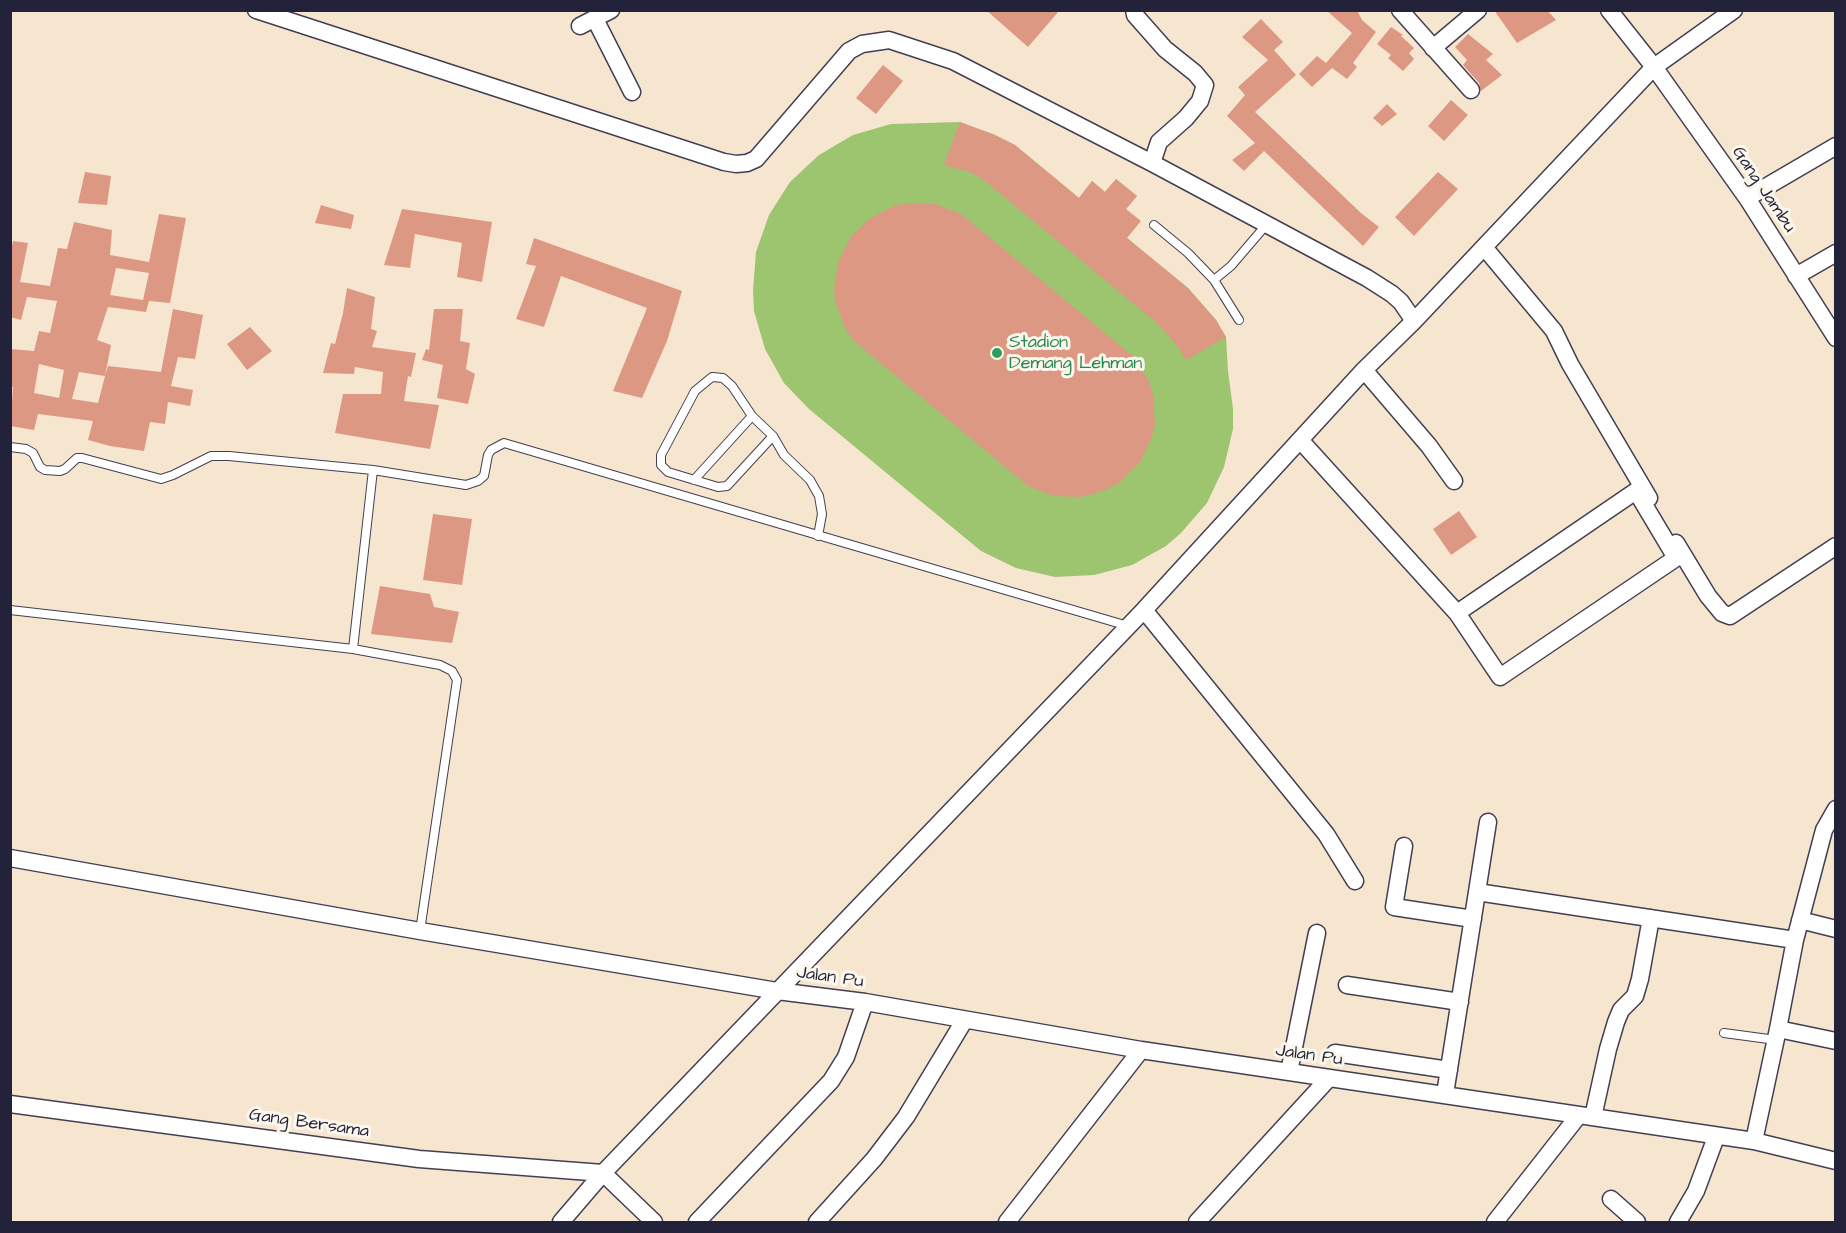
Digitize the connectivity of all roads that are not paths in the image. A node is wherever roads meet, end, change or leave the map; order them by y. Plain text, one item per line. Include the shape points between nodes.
1 (256, 10) edge
2 (611, 10) edge
3 (1134, 10) edge
4 (1400, 10) edge
5 (1478, 10) edge
6 (1609, 10) edge
7 (1734, 10) edge
8 (1433, 48) junction
9 (1654, 67) junction
10 (1471, 90) dead end
11 (632, 92) dead end
12 (1836, 146) edge
13 (1152, 163) junction
14 (1747, 198) junction
15 (1267, 224) junction
16 (1154, 225) dead end
17 (1484, 247) junction
18 (1836, 254) edge
19 (1796, 276) junction
20 (1214, 280) junction
21 (1239, 320) dead end
22 (1414, 321) junction
23 (1836, 338) edge
24 (1364, 370) junction
25 (752, 416) junction
26 (773, 436) junction
27 (1300, 440) junction
28 (10, 447) edge
29 (373, 470) junction
30 (694, 480) junction
31 (1454, 481) dead end
32 (818, 536) junction
33 (1836, 546) edge
34 (10, 610) edge
35 (1144, 610) junction
36 (1457, 613) junction
37 (1128, 626) junction
38 (353, 649) junction
39 (1834, 813) edge
40 (1488, 822) dead end
41 (1404, 846) dead end
42 (10, 858) edge
43 (1355, 881) dead end
44 (1477, 892) junction
45 (1651, 918) junction
46 (1473, 919) junction
47 (1800, 920) junction
48 (1836, 929) edge
49 (420, 931) junction
50 (1317, 933) dead end
51 (1795, 940) junction
52 (1347, 985) dead end
53 (777, 990) junction
54 (865, 1002) junction
55 (1460, 1002) junction
56 (964, 1021) junction
57 (1724, 1032) dead end
58 (1777, 1034) junction
59 (1836, 1041) edge
60 (1141, 1050) junction
61 (1335, 1053) dead end
62 (1449, 1070) junction
63 (1289, 1072) junction
64 (1329, 1078) junction
65 (1445, 1094) junction
66 (10, 1104) edge
67 (1586, 1116) junction
68 (1716, 1137) junction
69 (1754, 1141) junction
70 (1836, 1161) edge
71 (603, 1173) junction
72 (1611, 1199) dead end
73 (561, 1222) edge
74 (654, 1222) edge
75 (697, 1222) edge
76 (817, 1222) edge
77 (1007, 1222) edge
78 (1197, 1222) edge
79 (1495, 1222) edge
80 (1637, 1222) edge
81 (1678, 1222) edge

1 - 13 street via 736,164 756,159 849,51 862,44 889,40 953,61
2 - 11 street via 587,23
3 - 13 street via 1165,49 1205,85 1200,101 1159,142
4 - 8 street
5 - 8 street
6 - 9 street, Gang Jambu
7 - 9 street
8 - 10 street
9 - 14 street, Gang Jambu
9 - 17 street
12 - 14 street
13 - 15 street
14 - 19 street, Gang Jambu
15 - 20 lane
15 - 22 street via 1381,286 1401,302
16 - 20 lane
17 - 22 street
17 - 33 street via 1554,332 1708,597 1722,613 1730,616 1738,612
18 - 19 street
19 - 23 street, Gang Jambu
20 - 21 lane
22 - 24 street
24 - 27 street
24 - 31 street
25 - 26 lane
25 - 30 lane
25 - 30 lane via 723,378 712,377 695,391 661,455 668,472
26 - 30 lane via 727,486
26 - 32 lane via 783,455 810,480 819,496 822,514
27 - 35 street
27 - 36 street
28 - 29 lane via 33,453 45,470 60,471 82,458 161,479 211,456
29 - 32 lane via 466,485 484,476 491,450 504,444
29 - 38 lane
32 - 37 lane
34 - 38 lane
35 - 37 street
35 - 43 street via 1326,834
36 - 36 street via 1636,491 1676,558 1500,677
37 - 53 street
38 - 49 lane via 440,665 452,671 457,680
39 - 47 street via 1824,830
40 - 44 street
41 - 46 street via 1394,907
42 - 49 street, Jalan Pu
44 - 45 street
44 - 46 street
45 - 51 street
45 - 67 street via 1635,996 1621,1010 1616,1022
46 - 55 street
47 - 48 street
47 - 51 street
49 - 53 street, Jalan Pu
50 - 63 street
51 - 58 street
52 - 55 street
53 - 54 street, Jalan Pu
53 - 71 street
54 - 56 street, Jalan Pu
54 - 75 street via 846,1057 831,1081
55 - 62 street
56 - 60 street, Jalan Pu
56 - 76 street via 906,1117
57 - 58 lane
58 - 59 street
58 - 69 street
60 - 63 street, Jalan Pu
60 - 77 street
61 - 62 street
62 - 65 street
63 - 64 street, Jalan Pu
64 - 65 street, Jalan Pu
64 - 78 street
65 - 67 street, Jalan Pu
66 - 71 street, Gang Bersama via 419,1159
67 - 68 street, Jalan Pu
67 - 79 street
68 - 69 street, Jalan Pu
68 - 81 street via 1696,1191
69 - 70 street, Jalan Pu
71 - 73 street
71 - 74 street
72 - 80 street

